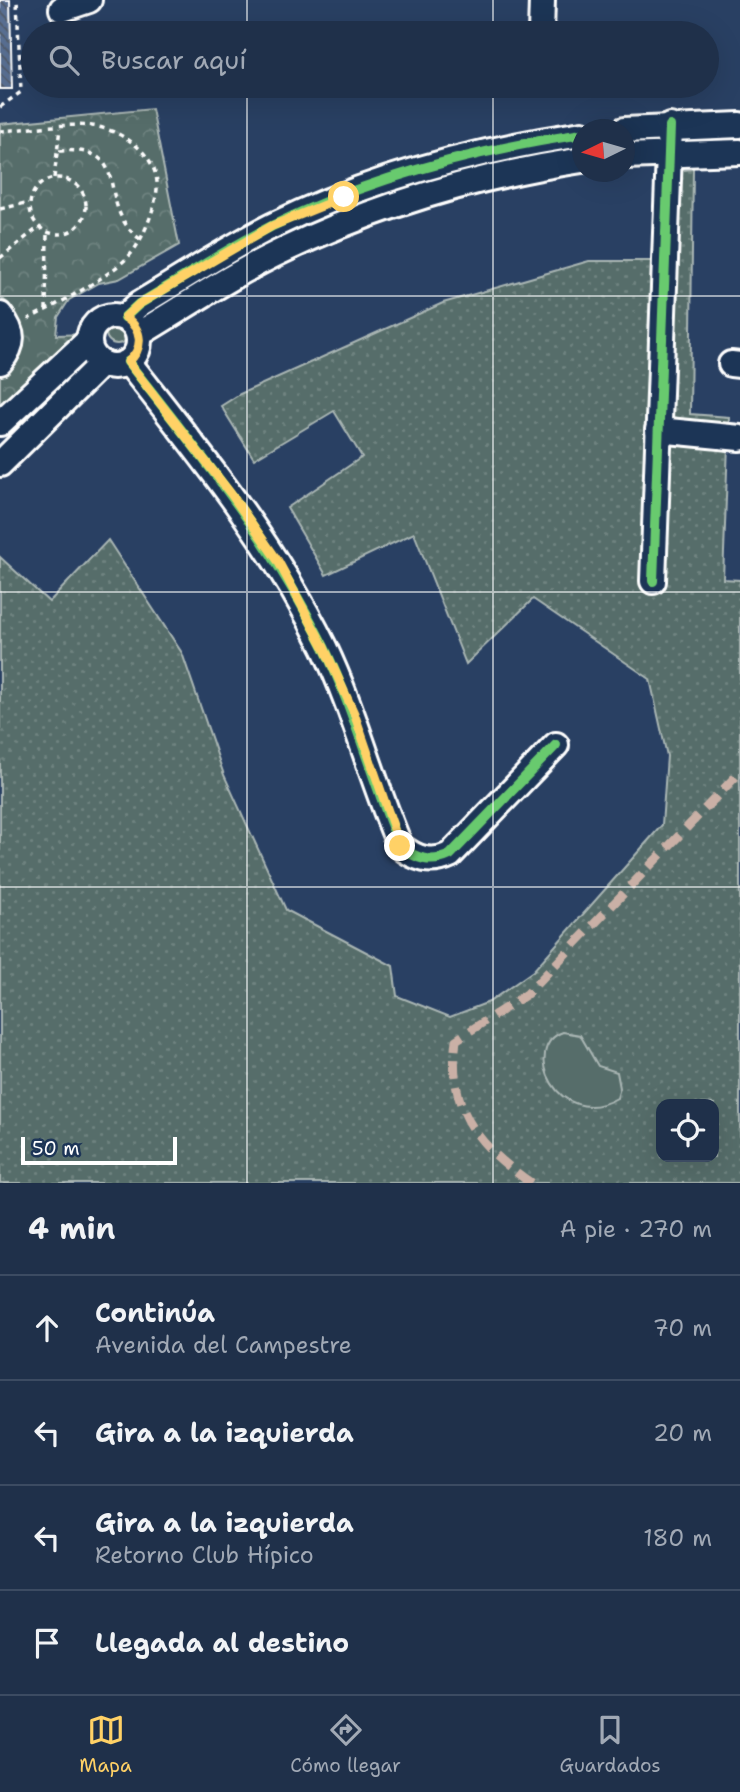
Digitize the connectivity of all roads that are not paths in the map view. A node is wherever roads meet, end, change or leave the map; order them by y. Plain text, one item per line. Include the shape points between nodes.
1 (89, 0) edge
2 (542, 0) edge
3 (62, 9) dead end
4 (541, 21) edge
5 (740, 125) edge
6 (670, 126) junction
7 (635, 129) edge
8 (572, 136) edge
9 (481, 152) junction
10 (740, 152) edge
11 (670, 153) junction
12 (635, 155) edge
13 (572, 162) edge
14 (487, 177) junction
15 (4, 322) edge
16 (132, 326) junction
17 (89, 341) junction
18 (0, 362) edge
19 (102, 362) junction
20 (128, 362) junction
21 (0, 423) edge
22 (658, 430) junction
23 (740, 438) edge
24 (0, 464) edge
25 (653, 581) dead end
26 (556, 745) dead end

1 - 3 street
2 - 4 street
5 - 6 street
6 - 7 street
6 - 11 street
8 - 9 street
9 - 14 street
9 - 16 street via 418,170 272,226 139,304
10 - 11 street
11 - 12 street
11 - 22 street
13 - 14 street
14 - 16 street via 415,197 280,252
15 - 18 street via 12,336 10,349
16 - 17 street via 118,315 102,318 91,330
16 - 20 street via 139,348
17 - 19 street via 93,355
17 - 21 street
19 - 20 street via 113,366
19 - 24 street
20 - 26 street via 278,561 354,713 400,846 426,860 450,855
22 - 23 street
22 - 25 street

